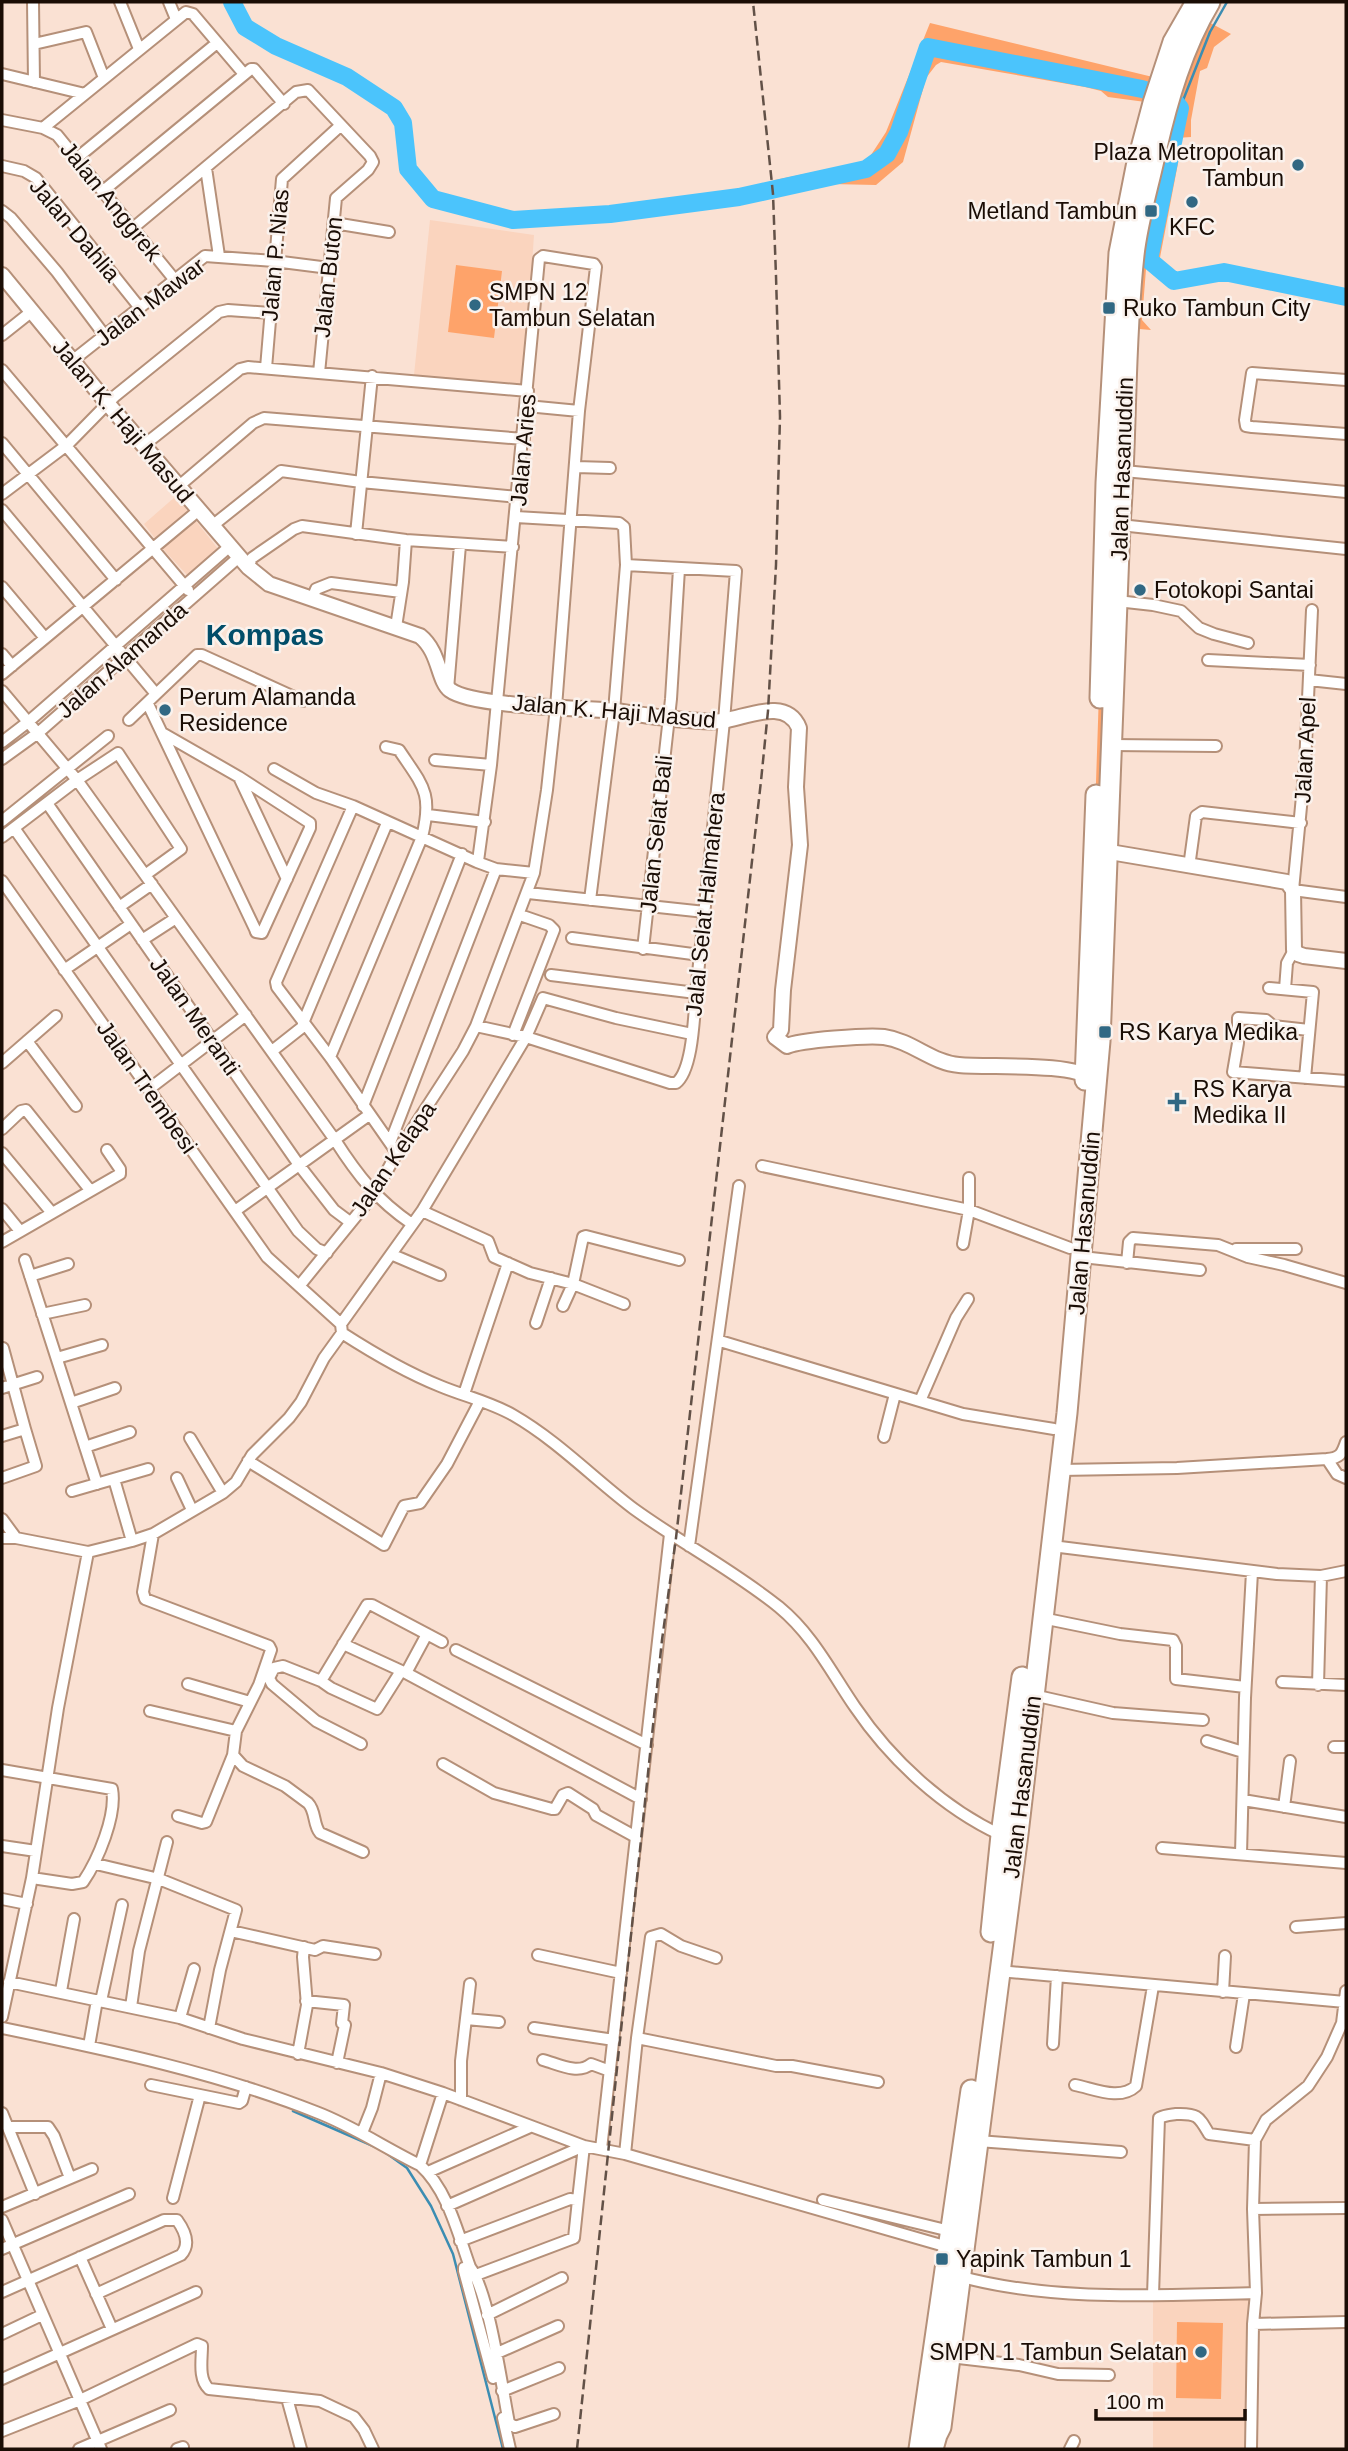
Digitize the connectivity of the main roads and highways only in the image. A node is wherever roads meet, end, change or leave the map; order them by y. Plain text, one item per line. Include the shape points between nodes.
1 (1196, 2) edge
2 (1210, 2) edge
3 (1168, 82) junction
4 (1159, 109) junction
5 (1101, 850) junction
6 (1076, 1253) junction
7 (919, 2449) edge
8 (933, 2449) edge

1 - 3 highway, Jalan Hasanuddin via 1173,42
2 - 3 highway, Jalan Hasanuddin
3 - 4 highway, Jalan Hasanuddin
4 - 5 highway, Jalan Hasanuddin via 1134,253 1127,346 1129,471 1120,525 1111,745
4 - 5 highway, Jalan Hasanuddin via 1136,167 1119,253 1106,483
5 - 6 highway, Jalan Hasanuddin via 1100,1041 1090,1078
6 - 7 highway, Jalan Hasanuddin via 1001,1835 986,1990
6 - 8 highway, Jalan Hasanuddin via 1052,1546 962,2277 942,2427

